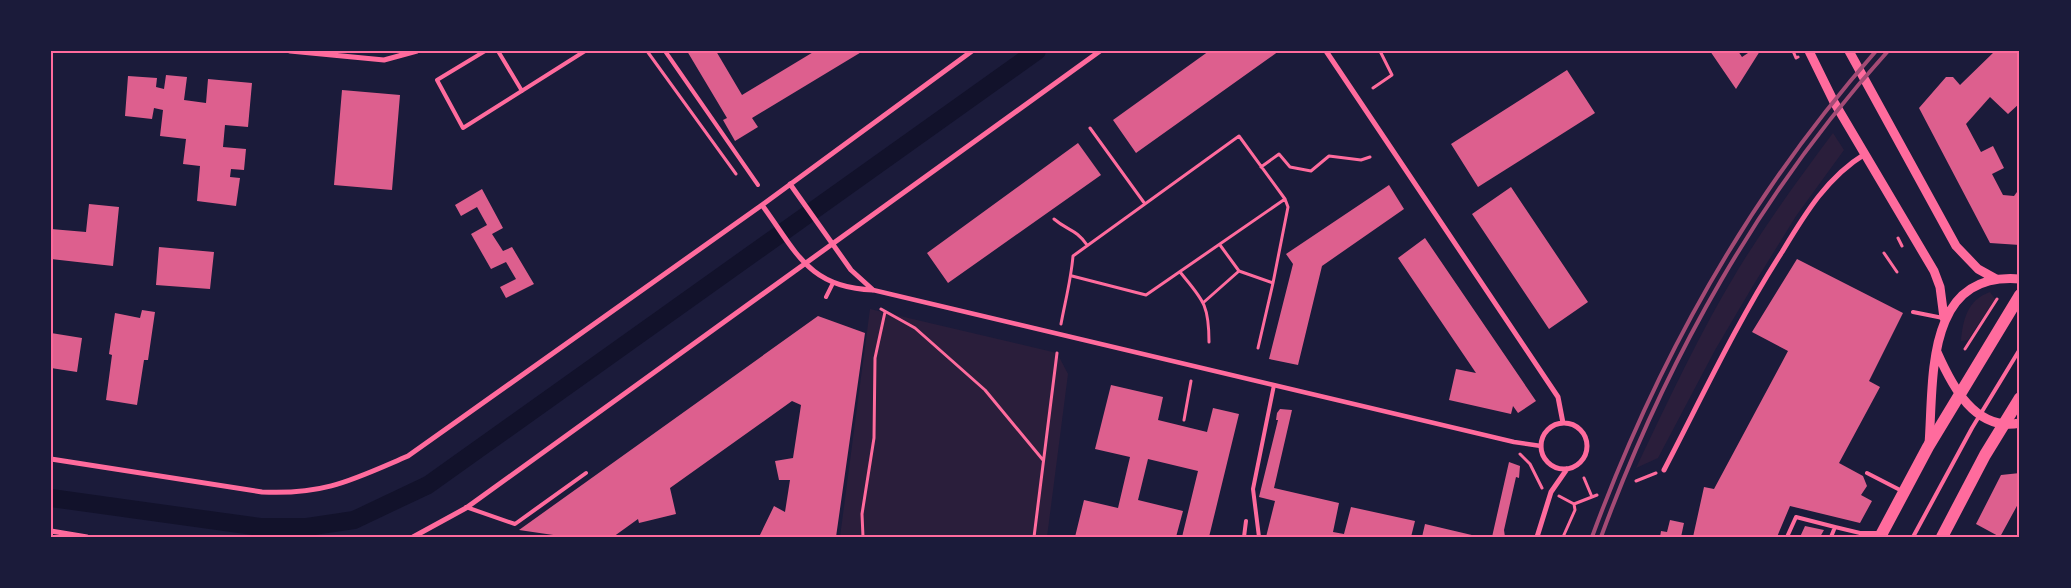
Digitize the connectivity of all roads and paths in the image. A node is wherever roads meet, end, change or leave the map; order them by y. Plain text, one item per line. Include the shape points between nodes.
1 (290, 51) edge
2 (417, 51) edge
3 (485, 51) edge
4 (498, 51) edge
5 (585, 51) edge
6 (647, 51) edge
7 (664, 51) edge
8 (972, 51) edge
9 (1100, 51) edge
10 (1326, 51) edge
11 (1380, 51) edge
12 (1792, 51) edge
13 (1809, 51) edge
14 (1849, 51) edge
15 (342, 54) edge
16 (1798, 56) dead end
17 (1373, 88) dead end
18 (522, 91) junction
19 (1090, 128) dead end
20 (1866, 154) junction
21 (1370, 156) dead end
22 (1261, 167) junction
23 (741, 181) dead end
24 (790, 184) junction
25 (758, 185) dead end
26 (1285, 199) junction
27 (762, 204) junction
28 (1145, 204) junction
29 (1054, 219) dead end
30 (833, 243) junction
31 (1220, 244) junction
32 (1087, 245) junction
33 (1884, 253) dead end
34 (805, 264) junction
35 (1239, 271) junction
36 (1180, 272) junction
37 (1897, 272) dead end
38 (1072, 276) junction
39 (1996, 279) junction
40 (2020, 279) edge
41 (833, 283) junction
42 (1273, 283) junction
43 (873, 290) junction
44 (2020, 294) edge
45 (826, 297) dead end
46 (1997, 299) dead end
47 (1204, 302) junction
48 (881, 309) dead end
49 (885, 312) junction
50 (1913, 312) dead end
51 (1063, 314) dead end
52 (1944, 318) junction
53 (1209, 342) dead end
54 (1258, 348) dead end
55 (1965, 349) dead end
56 (2020, 349) edge
57 (1937, 352) junction
58 (1057, 353) dead end
59 (1191, 381) dead end
60 (1274, 385) junction
61 (1959, 395) junction
62 (2020, 398) edge
63 (1980, 415) junction
64 (1184, 420) dead end
65 (1563, 423) junction
66 (2020, 423) edge
67 (2004, 424) junction
68 (1541, 446) junction
69 (1928, 447) junction
70 (1515, 450) dead end
71 (51, 459) edge
72 (1043, 460) junction
73 (1567, 469) junction
74 (1664, 470) joint
75 (586, 472) dead end
76 (1867, 472) dead end
77 (1584, 478) dead end
78 (1636, 480) dead end
79 (1542, 488) dead end
80 (1904, 492) junction
81 (1597, 495) dead end
82 (1592, 497) junction
83 (1564, 498) dead end
84 (1574, 504) junction
85 (466, 507) junction
86 (1246, 521) dead end
87 (1836, 527) junction
88 (429, 529) junction
89 (51, 530) edge
90 (1880, 535) edge
91 (87, 537) edge
92 (413, 537) edge
93 (431, 537) edge
94 (863, 537) edge
95 (1034, 537) edge
96 (1244, 537) edge
97 (1260, 537) edge
98 (1537, 537) edge
99 (1563, 537) edge
100 (1787, 537) edge
101 (1831, 537) edge
102 (1913, 537) edge
103 (1942, 537) edge

1 - 15 street
2 - 15 street via 384,60
3 - 18 lane via 436,80 463,128
4 - 18 lane
5 - 18 lane
6 - 23 path
7 - 25 lane
8 - 24 street
9 - 30 street
10 - 65 street via 1558,397
11 - 17 path via 1392,75
12 - 16 path via 1796,58
13 - 20 street via 1834,102
14 - 39 street via 1956,246 1978,269
19 - 28 path
20 - 52 street via 1934,271 1940,287
20 - 74 street via 1833,178 1808,210 1758,289
21 - 22 path via 1361,160 1329,156 1311,172 1290,167 1278,154
22 - 26 path
22 - 28 path via 1238,136
24 - 27 street
24 - 30 street
26 - 31 path
26 - 42 path via 1288,207
27 - 34 street
27 - 71 street via 408,456 357,479 303,492 262,492
28 - 32 path
29 - 32 path via 1064,228 1079,234
30 - 34 street
30 - 43 street via 851,270
31 - 35 path
31 - 36 path
32 - 38 path via 1073,256
33 - 37 path
34 - 41 street
34 - 85 street
35 - 42 path
35 - 47 path
36 - 38 path via 1146,295
36 - 47 path
38 - 51 path
39 - 40 street
39 - 52 street via 1961,296
41 - 43 street via 850,289
41 - 45 lane
42 - 54 path
43 - 60 street
44 - 61 main road
46 - 55 path
47 - 53 path via 1209,320
48 - 49 path
49 - 72 path via 915,328 984,390
49 - 94 path via 875,358 874,438 862,514
50 - 52 lane
52 - 57 street
56 - 63 lane
57 - 61 street
57 - 69 street
58 - 72 path
59 - 64 path
60 - 68 street
60 - 97 lane via 1253,489
61 - 63 street
61 - 69 main road
62 - 67 main road
63 - 67 street via 1990,422
63 - 102 lane
65 - 68 street via 1546,432
65 - 73 street via 1580,429 1588,444 1582,462
66 - 67 street
67 - 103 main road
68 - 73 street via 1542,454 1549,463 1558,469
69 - 80 main road
70 - 79 path via 1530,464
72 - 95 path
73 - 98 street via 1552,492
74 - 78 path
75 - 85 lane via 515,524
76 - 80 lane
77 - 82 path
80 - 90 main road
81 - 82 path
82 - 84 path
83 - 84 path
84 - 99 path
85 - 88 street
86 - 96 lane
87 - 90 lane
87 - 100 lane via 1796,517
87 - 101 lane
88 - 92 street
88 - 93 street
89 - 91 street

